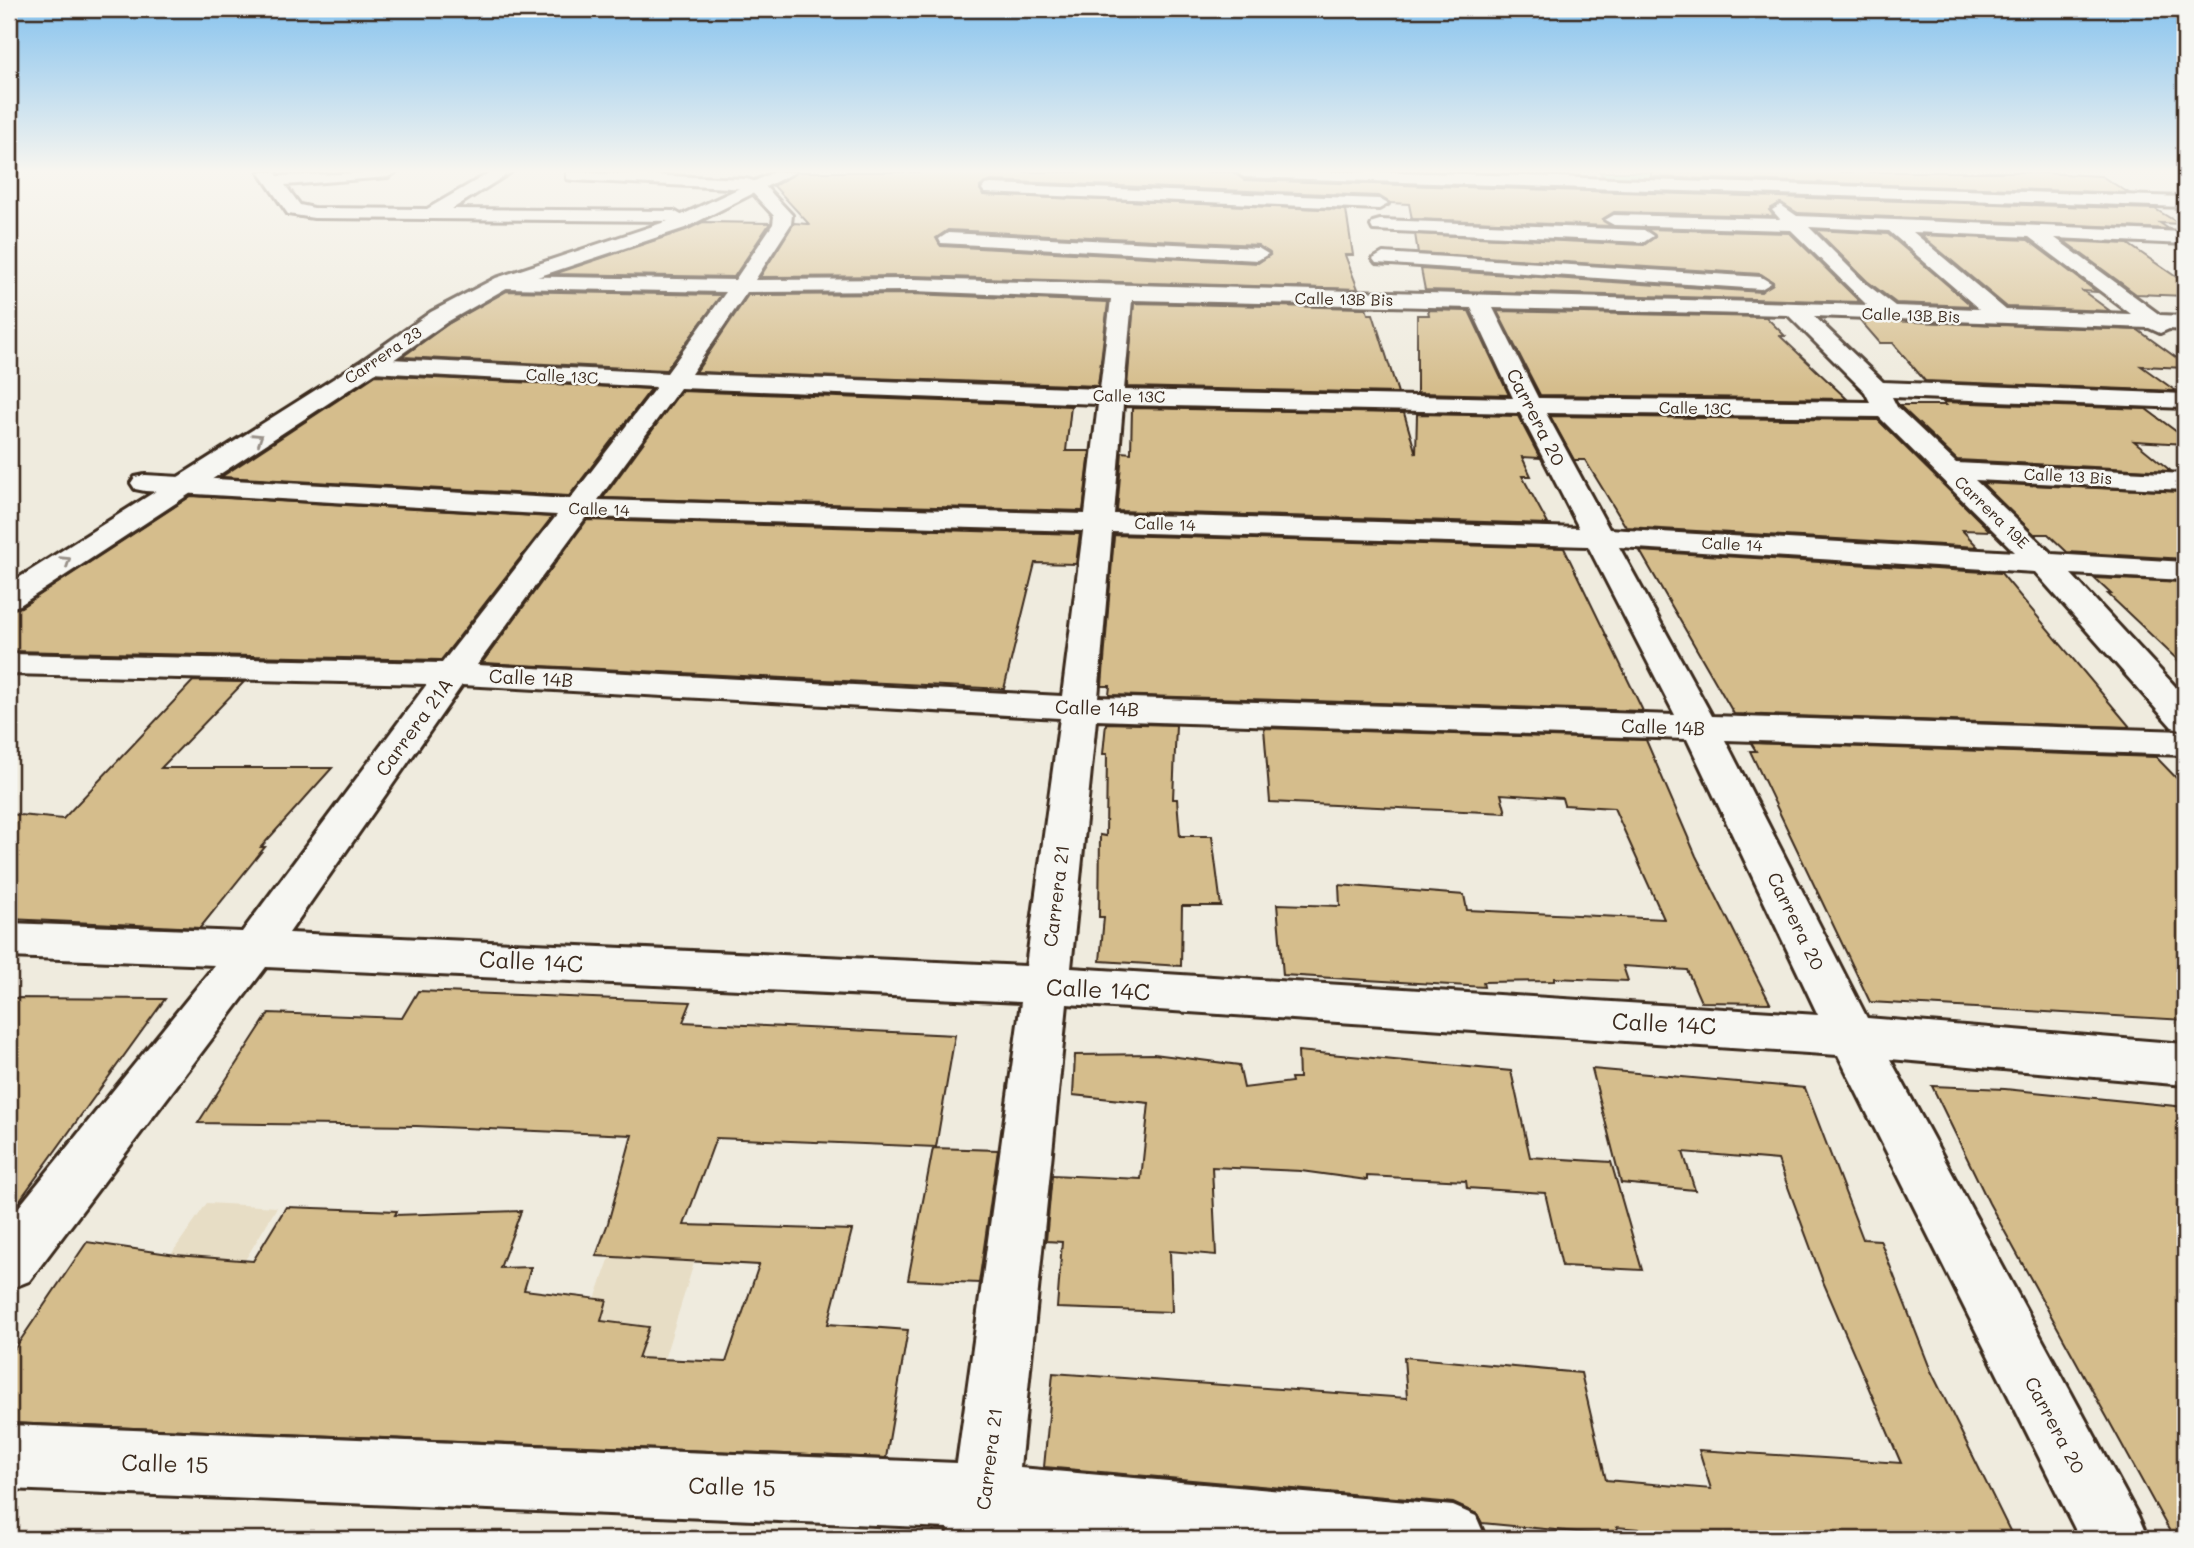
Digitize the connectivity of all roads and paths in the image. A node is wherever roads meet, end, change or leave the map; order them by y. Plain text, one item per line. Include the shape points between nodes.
1 (578, 244) edge
2 (617, 244) edge
3 (769, 244) edge
4 (944, 244) edge
5 (1066, 244) edge
6 (1260, 244) edge
7 (1382, 244) edge
8 (1630, 244) edge
9 (1812, 244) edge
10 (1916, 244) edge
11 (2052, 244) edge
12 (1106, 246) junction
13 (1258, 254) junction
14 (1653, 278) junction
15 (1384, 279) junction
16 (503, 282) junction
17 (1776, 283) dead end
18 (913, 285) junction
19 (743, 286) junction
20 (1830, 286) dead end
21 (1857, 287) junction
22 (1076, 292) junction
23 (1122, 293) junction
24 (1254, 297) junction
25 (1479, 302) junction
26 (1665, 306) junction
27 (1794, 309) junction
28 (1891, 314) junction
29 (2001, 318) junction
30 (2156, 323) junction
31 (2185, 323) edge
32 (2185, 343) edge
33 (371, 365) junction
34 (673, 383) junction
35 (1111, 396) junction
36 (1882, 399) junction
37 (2185, 401) edge
38 (1529, 406) junction
39 (234, 426) dead end
40 (1950, 471) junction
41 (181, 474) junction
42 (2185, 482) edge
43 (134, 490) dead end
44 (579, 508) junction
45 (1098, 522) junction
46 (1597, 537) junction
47 (2044, 563) junction
48 (2185, 571) edge
49 (9, 598) edge
50 (9, 664) edge
51 (452, 674) junction
52 (2179, 707) edge
53 (1079, 708) junction
54 (1700, 729) junction
55 (2185, 743) edge
56 (9, 940) edge
57 (254, 949) junction
58 (1044, 987) junction
59 (1852, 1035) junction
60 (2185, 1064) edge
61 (9, 1262) edge
62 (9, 1457) edge
63 (982, 1518) edge
64 (1453, 1539) edge
65 (2115, 1539) edge

1 - 39 street, Carrera 23 via 531,258 441,299
2 - 16 street, Carrera 23
3 - 19 street, Carrera 21A
4 - 18 street
5 - 12 street
6 - 13 street
7 - 15 street
8 - 14 street
9 - 21 street
10 - 29 street
11 - 30 street
12 - 13 street
12 - 22 street
13 - 24 street via 1250,282
14 - 15 street
14 - 17 street
14 - 26 street
15 - 24 street, Calle 13B Bis
15 - 25 street, Calle 13B Bis
16 - 19 street, Calle 13B Bis
16 - 33 street, Carrera 23 via 439,317
18 - 19 street, Calle 13B Bis
18 - 22 street, Calle 13B Bis
19 - 34 street, Carrera 21A
20 - 21 street
21 - 28 street
22 - 23 street, Calle 13B Bis
23 - 24 street, Calle 13B Bis
23 - 35 street, Carrera 21
25 - 26 street, Calle 13B Bis
25 - 38 street, Carrera 20
26 - 27 street, Calle 13B Bis
27 - 28 street, Calle 13B Bis
27 - 36 street, Carrera 19E
28 - 29 street, Calle 13B Bis
29 - 30 street, Calle 13B Bis
30 - 31 street, Calle 13B Bis
30 - 32 street
33 - 34 street, Calle 13C
41 -> 33 street, Carrera 23
34 - 35 street, Calle 13C
34 - 44 street, Carrera 21A
35 - 38 street, Calle 13C
35 - 45 street, Carrera 21
36 - 37 street, Calle 13C
36 - 38 street, Calle 13C
36 - 40 street, Carrera 19E
38 - 46 street, Carrera 20
40 - 42 street, Calle 13 Bis
40 - 47 street, Carrera 19E
41 - 43 street, Calle 14
41 - 44 street, Calle 14
49 -> 41 street, Carrera 23
44 - 45 street, Calle 14
44 - 51 street, Carrera 21A
45 - 46 street, Calle 14
45 - 53 street, Carrera 21
46 - 47 street, Calle 14
46 - 54 street, Carrera 20
47 - 48 street, Calle 14
47 - 52 street, Carrera 19E
50 - 51 street, Calle 14B
51 - 53 street, Calle 14B
51 - 57 street, Carrera 21A
53 - 54 street, Calle 14B
53 - 58 street, Carrera 21
54 - 55 street, Calle 14B
54 - 59 street, Carrera 20
56 - 57 street, Calle 14C
57 - 58 street, Calle 14C
57 - 61 street, Carrera 21A
58 - 59 street, Calle 14C
58 - 63 street, Carrera 21
59 - 60 street, Calle 14C
59 - 65 street, Carrera 20
62 - 63 street, Calle 15
63 - 64 street, Calle 15

